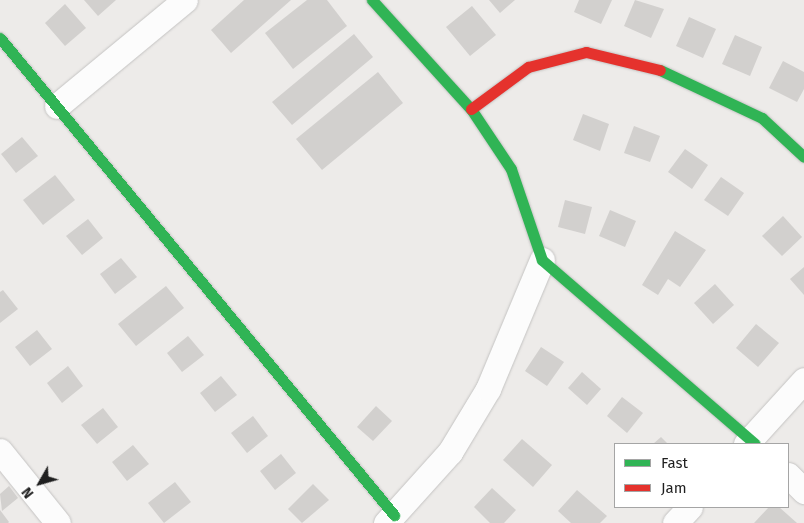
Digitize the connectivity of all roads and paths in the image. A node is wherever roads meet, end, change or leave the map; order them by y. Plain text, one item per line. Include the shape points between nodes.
1 (185, 0) edge
2 (372, 0) edge
3 (0, 38) edge
4 (57, 106) junction
5 (471, 109) junction
6 (804, 157) edge
7 (542, 260) junction
8 (804, 380) edge
9 (750, 443) edge
10 (0, 451) edge
11 (789, 476) edge
12 (804, 491) edge
13 (689, 508) edge
14 (390, 519) edge
15 (58, 523) edge
16 (675, 523) edge

1 - 4 street
2 - 5 street
3 - 4 street
4 - 14 street
5 - 6 street via 528,67 586,52 666,71 762,118
5 - 7 street via 511,169
7 - 9 street
7 - 14 street via 488,389 450,452
8 - 9 street
10 - 15 street
11 - 12 street
13 - 16 street

